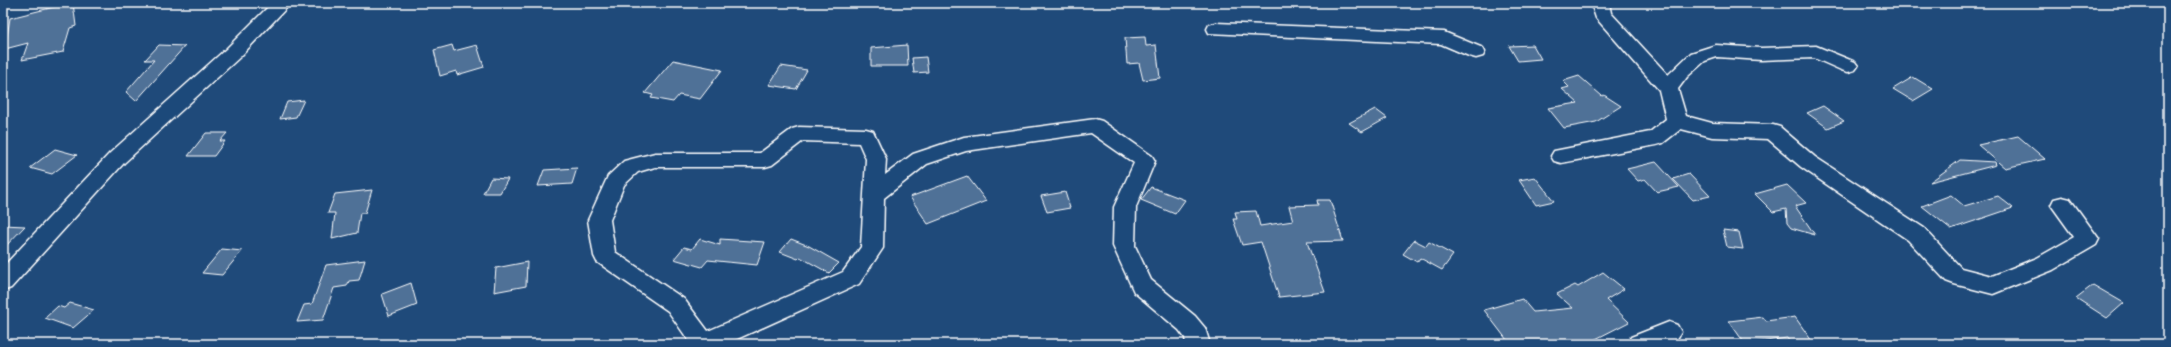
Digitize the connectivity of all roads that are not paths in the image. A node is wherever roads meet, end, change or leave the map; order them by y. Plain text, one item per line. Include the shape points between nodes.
1 (282, 3) edge
2 (1600, 3) edge
3 (1216, 29) dead end
4 (1476, 52) dead end
5 (1848, 66) dead end
6 (1668, 88) junction
7 (1677, 121) junction
8 (1561, 156) dead end
9 (873, 195) junction
10 (2062, 205) dead end
11 (3, 282) edge
12 (1669, 332) dead end
13 (704, 343) edge
14 (1198, 344) edge
15 (1639, 344) edge

1 - 11 street via 234,52 117,158
2 - 6 street via 1602,14
3 - 4 street via 1444,38
5 - 6 street via 1816,52 1761,54 1716,51 1698,57
6 - 7 street
7 - 8 street via 1656,138
7 - 10 street via 1712,130 1773,132 1808,162 1916,234 1954,275 1993,285 2045,264 2088,239
9 - 13 street via 872,248 851,278
9 - 13 street via 876,159 866,136 799,134 766,160 655,160 631,166 615,181 599,220 605,256 676,304
9 - 14 street via 920,159 964,144 1095,126 1145,161 1125,207 1124,246 1142,286 1198,335
12 - 15 street

